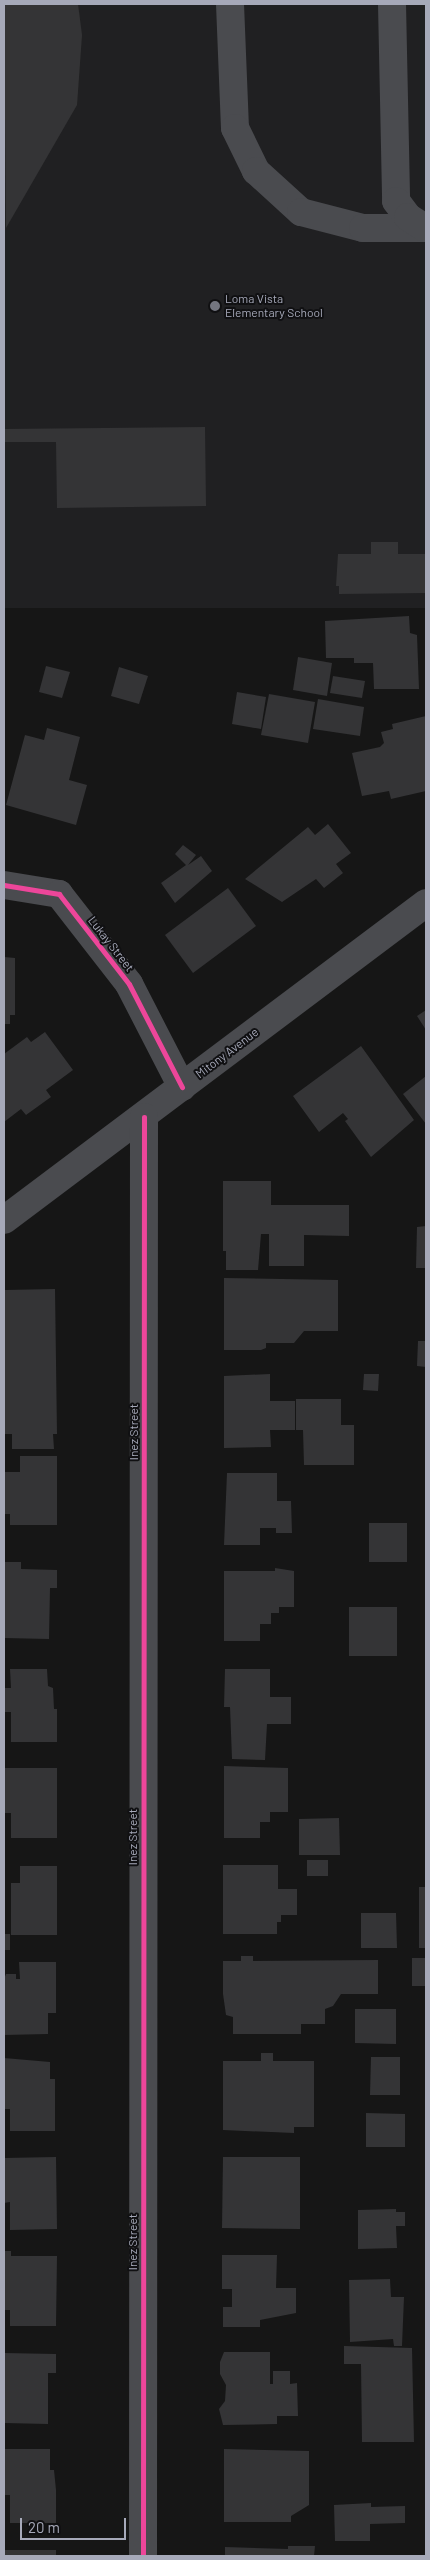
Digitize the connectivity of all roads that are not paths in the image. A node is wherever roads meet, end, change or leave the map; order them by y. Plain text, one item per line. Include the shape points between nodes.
1 (230, 4) edge
2 (392, 4) edge
3 (426, 228) edge
4 (4, 885) edge
5 (426, 903) edge
6 (182, 1087) junction
7 (144, 1117) junction
8 (4, 1220) edge
9 (143, 2556) edge

1 - 3 street via 235,128 256,171 301,212 362,228
2 - 3 street via 396,201 408,217
4 - 6 street, Lukay Street via 59,894 128,984
5 - 6 street, Mitony Avenue
6 - 7 street, Mitony Avenue
7 - 8 street, Mitony Avenue
7 - 9 street, Inez Street

